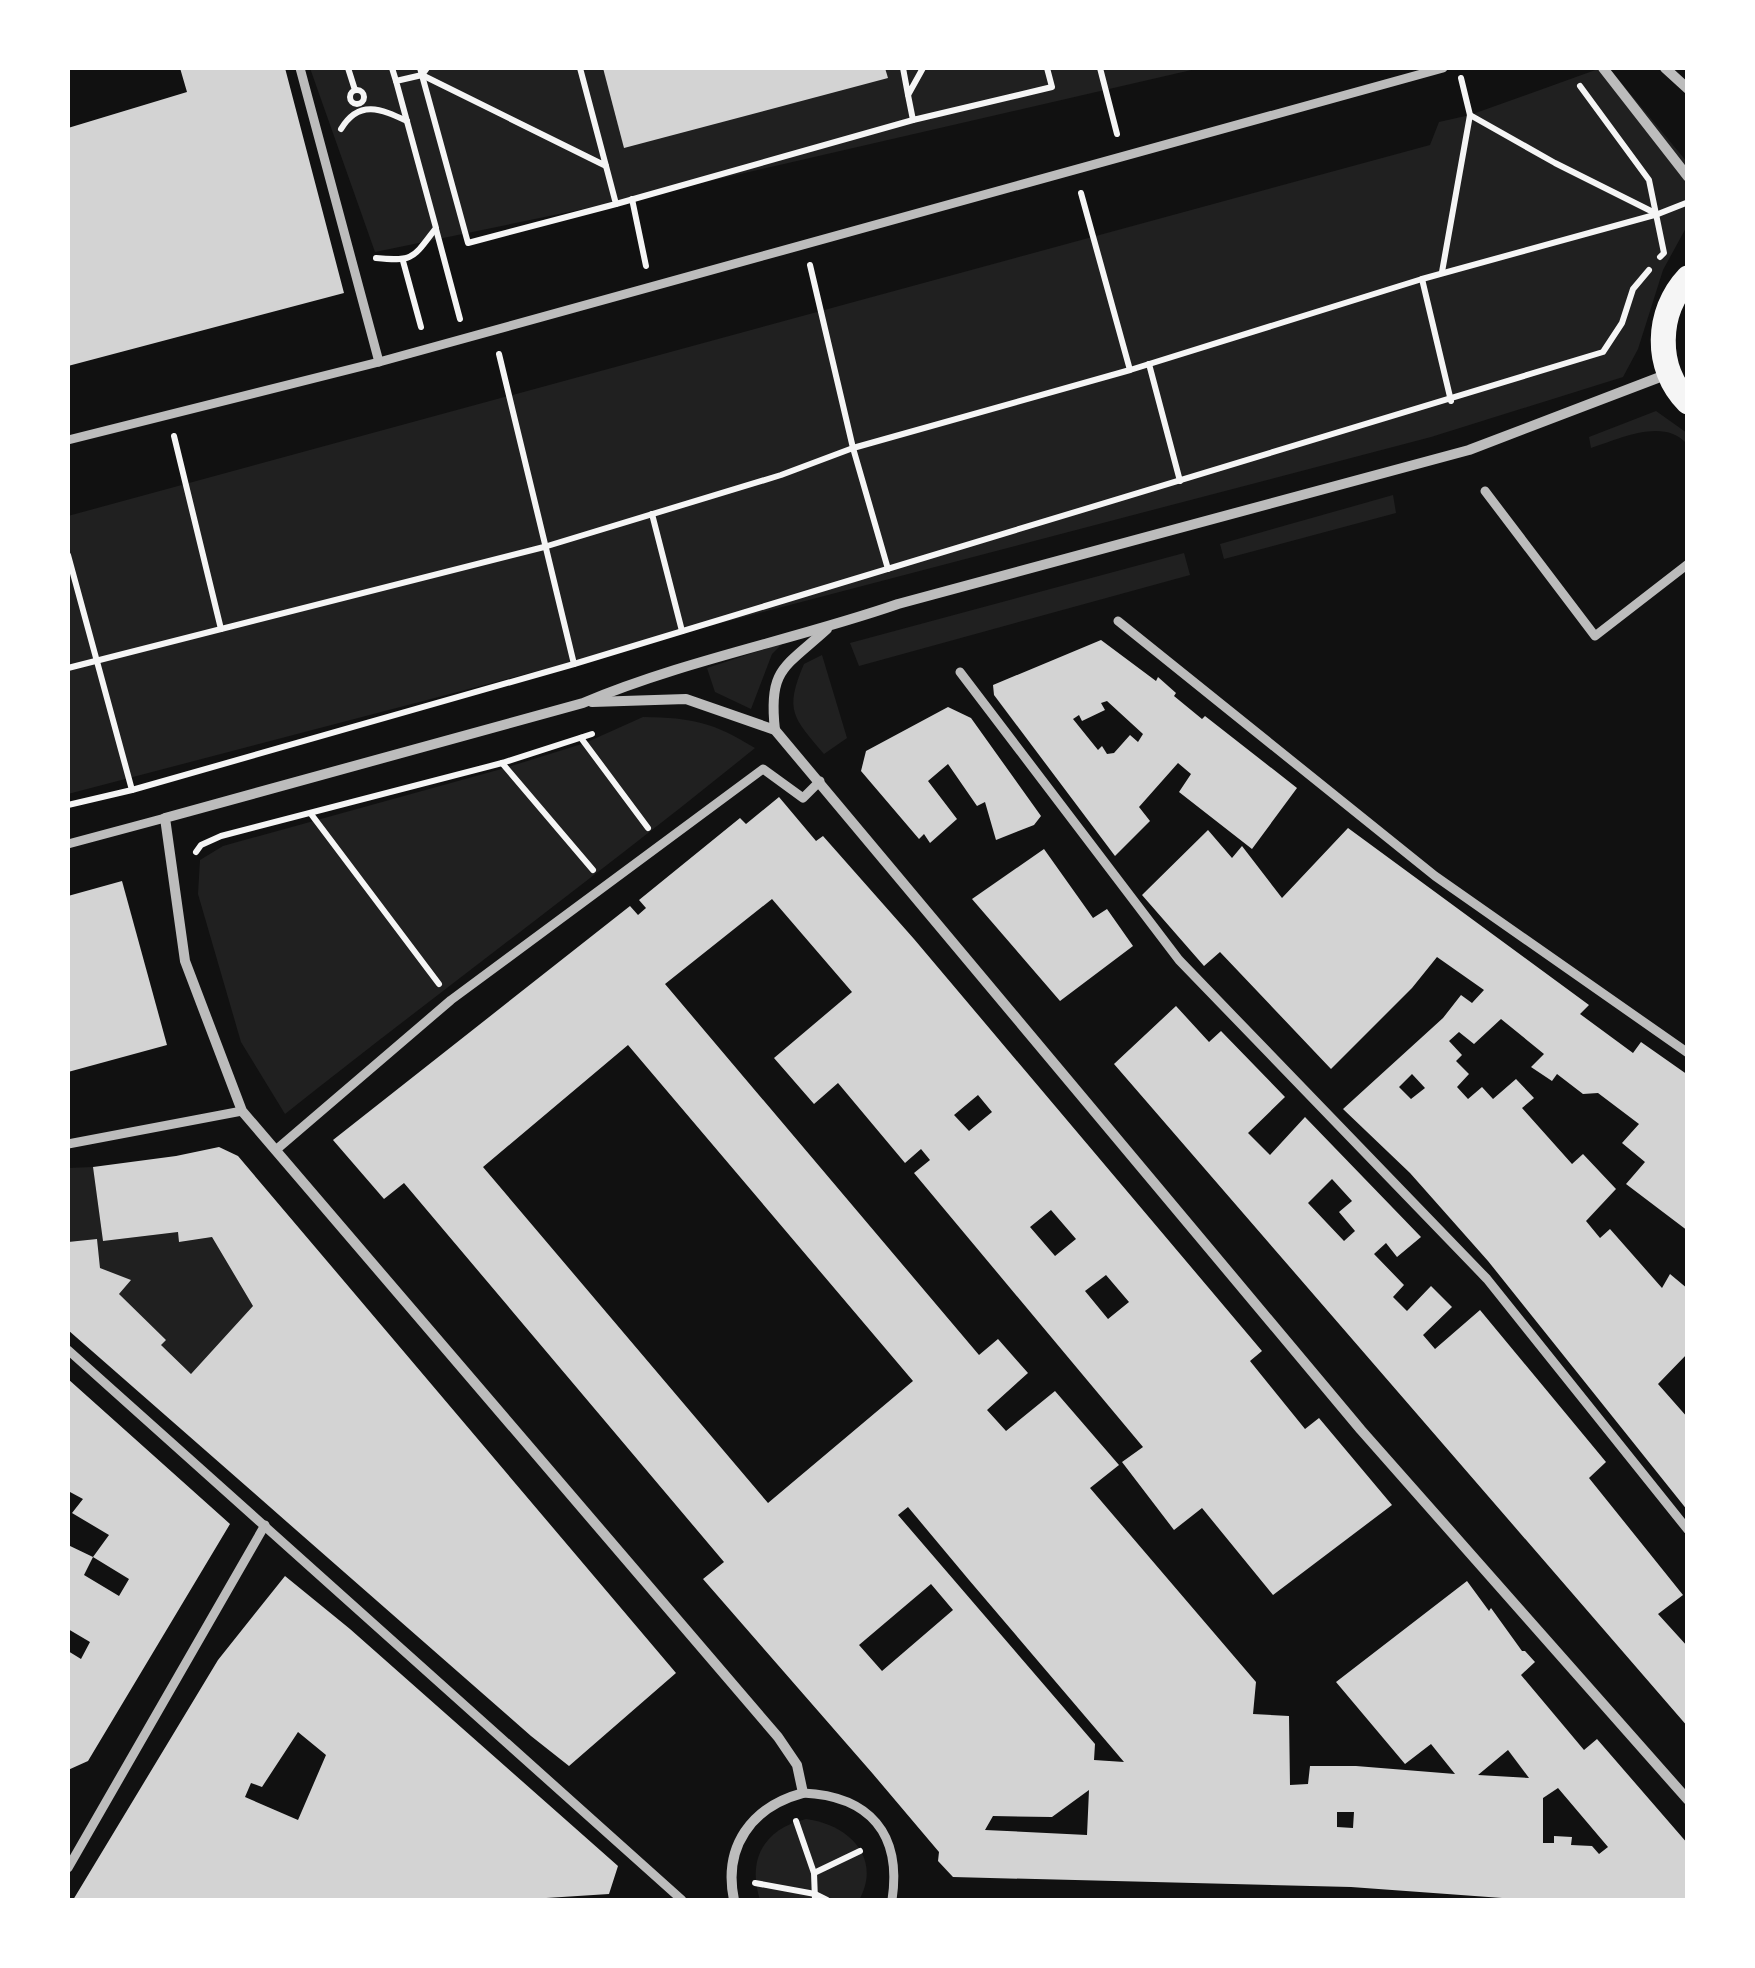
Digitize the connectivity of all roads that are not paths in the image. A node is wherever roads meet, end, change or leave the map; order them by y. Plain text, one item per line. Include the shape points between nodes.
1 (300, 68) edge
2 (1443, 68) edge
3 (1604, 68) edge
4 (1665, 68) edge
5 (1688, 89) edge
6 (1688, 177) edge
7 (1688, 278) edge
8 (379, 362) junction
9 (1669, 374) junction
10 (1688, 402) edge
11 (68, 440) edge
12 (1485, 490) dead end
13 (1688, 564) edge
14 (1118, 620) dead end
15 (828, 628) junction
16 (960, 672) dead end
17 (583, 703) junction
18 (774, 730) junction
19 (820, 781) junction
20 (164, 818) junction
21 (68, 844) edge
22 (1688, 1053) edge
23 (242, 1111) junction
24 (68, 1144) edge
25 (277, 1150) junction
26 (68, 1350) edge
27 (265, 1525) junction
28 (1688, 1530) edge
29 (803, 1794) junction
30 (1688, 1800) edge
31 (68, 1868) edge
32 (682, 1900) edge
33 (734, 1900) edge
34 (892, 1900) edge

1 - 8 street
2 - 8 street
3 - 6 street
4 - 5 street
7 - 9 main road via 1663,329
8 - 11 street
9 - 10 main road
9 - 15 street via 1470,450
12 - 13 street via 1594,636
14 - 22 street via 1435,876
15 - 17 street
15 - 18 street via 780,671 771,697
16 - 28 street via 1179,960 1487,1279
17 - 18 street via 686,699
17 - 20 street
18 - 19 street
19 - 25 street via 802,798 763,769 451,1000
19 - 30 street via 1360,1430
20 - 21 street
20 - 23 street via 185,961
23 - 24 street
23 - 25 street
25 - 29 street via 778,1737 797,1765
26 - 27 street
27 - 31 street
27 - 32 street
29 - 33 street via 762,1810 744,1830 733,1854
29 - 34 street via 831,1794 877,1823 891,1847

